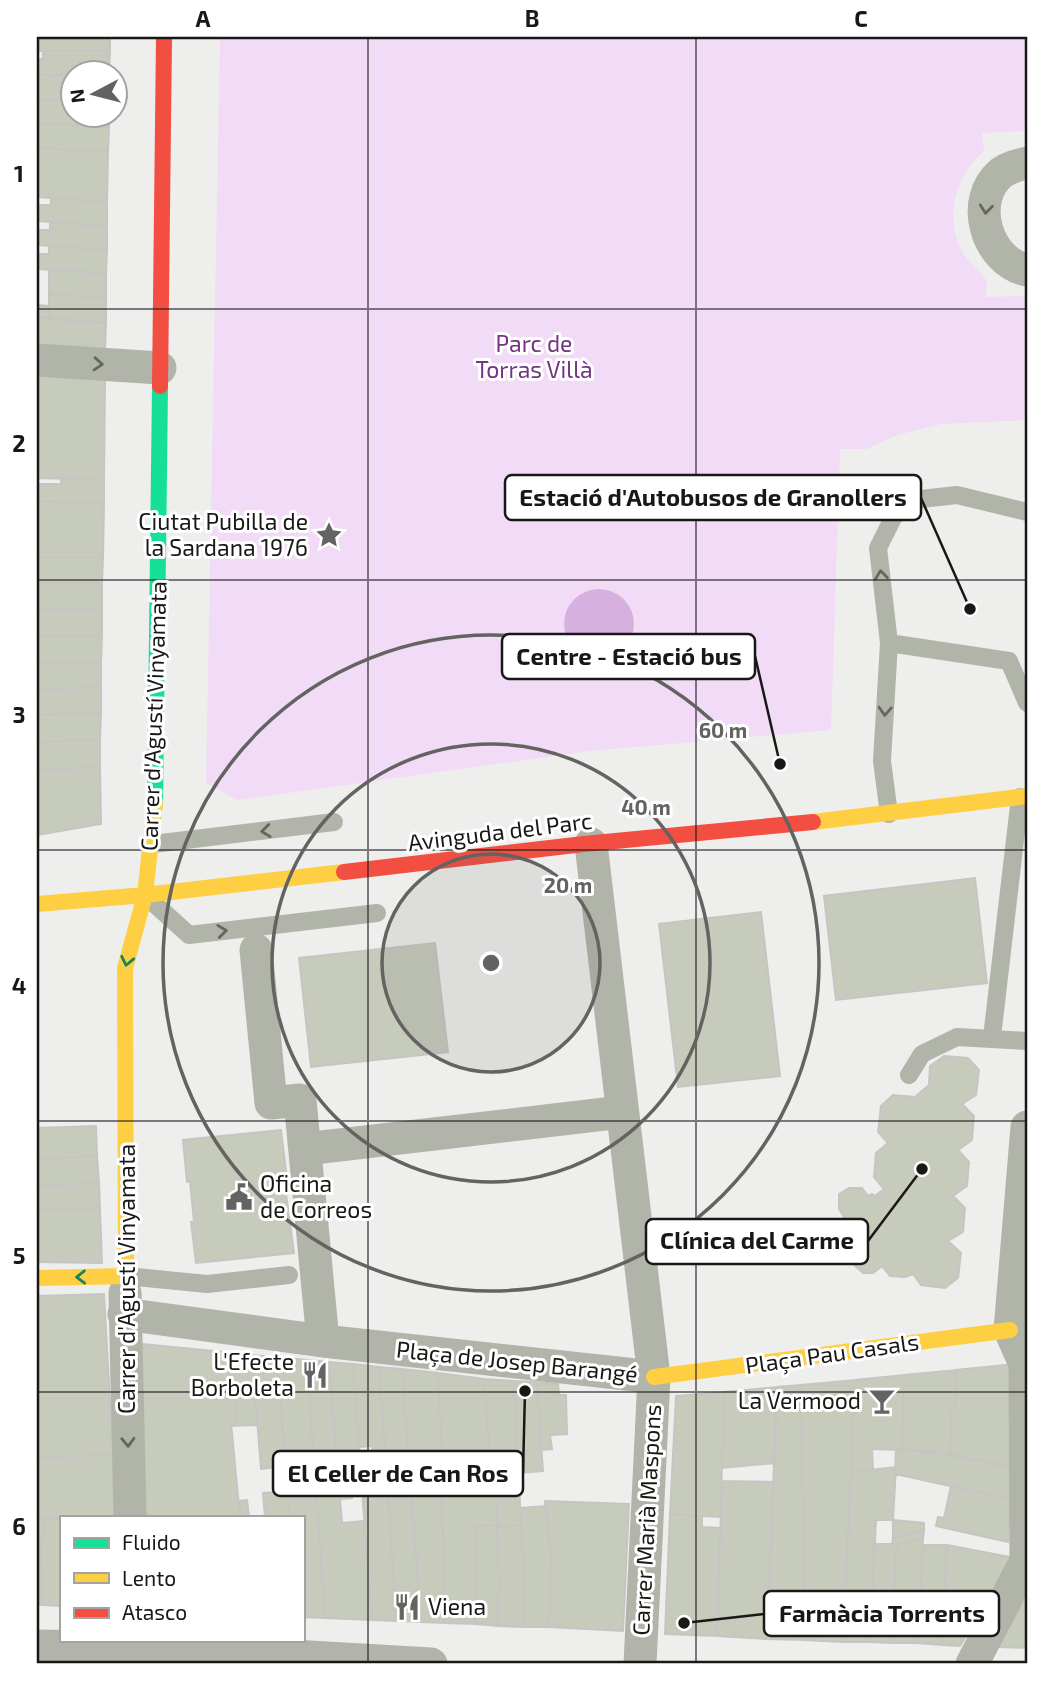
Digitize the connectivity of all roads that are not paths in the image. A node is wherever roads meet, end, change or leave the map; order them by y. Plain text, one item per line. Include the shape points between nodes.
1 (164, 37) edge
2 (1027, 163) edge
3 (1027, 270) edge
4 (37, 360) edge
5 (160, 368) junction
6 (1027, 512) edge
7 (889, 643) junction
8 (1027, 703) edge
9 (1023, 797) edge
10 (889, 814) junction
11 (334, 822) dead end
12 (153, 844) junction
13 (591, 844) junction
14 (145, 895) junction
15 (37, 904) edge
16 (377, 913) dead end
17 (256, 950) dead end
18 (992, 1037) junction
19 (1027, 1041) edge
20 (909, 1075) dead end
21 (622, 1112) junction
22 (1027, 1127) edge
23 (305, 1149) junction
24 (289, 1275) dead end
25 (126, 1276) junction
26 (37, 1278) edge
27 (124, 1314) junction
28 (1010, 1330) junction
29 (323, 1340) junction
30 (654, 1377) junction
31 (1026, 1494) edge
32 (130, 1516) edge
33 (1027, 1560) edge
34 (37, 1646) edge
35 (144, 1650) edge
36 (431, 1664) edge
37 (640, 1664) edge
38 (972, 1664) edge

1 - 5 street, Carrer d'Agustí Vinyamata
2 -> 3 street via 1003,171 995,180 985,213 988,234 998,253 1013,267
4 -> 5 street
5 - 12 street, Carrer d'Agustí Vinyamata
7 -> 6 lane via 878,548 894,516 921,499 957,495
7 - 8 lane via 1009,660
7 -> 10 lane via 882,761
9 - 10 street, Avinguda del Parc
9 - 18 lane
10 - 13 street, Avinguda del Parc
11 -> 12 lane
12 - 14 street, Carrer d'Agustí Vinyamata
13 - 14 street, Avinguda del Parc
13 - 21 street, Plaça de Josep Barangé
14 - 15 street, Avinguda del Parc
14 -> 16 lane via 189,935
14 -> 25 street, Carrer d'Agustí Vinyamata via 125,968
17 - 23 street via 271,1103 300,1100
18 - 19 lane
18 - 20 lane via 957,1037 922,1054
21 - 23 street
21 - 30 street, Plaça de Josep Barangé
22 - 28 street
23 - 29 street
24 - 25 lane via 206,1283
25 -> 26 street
25 - 27 street, Carrer d'Agustí Vinyamata
27 - 29 street, Plaça de Josep Barangé
27 -> 32 street, Carrer d'Agustí Vinyamata
28 - 30 street, Plaça Pau Casals
28 - 31 street via 1025,1364
29 - 30 street, Plaça de Josep Barangé
30 - 37 street, Carrer Marià Maspons
31 - 33 street
33 - 38 street
34 - 35 street
35 - 36 street

